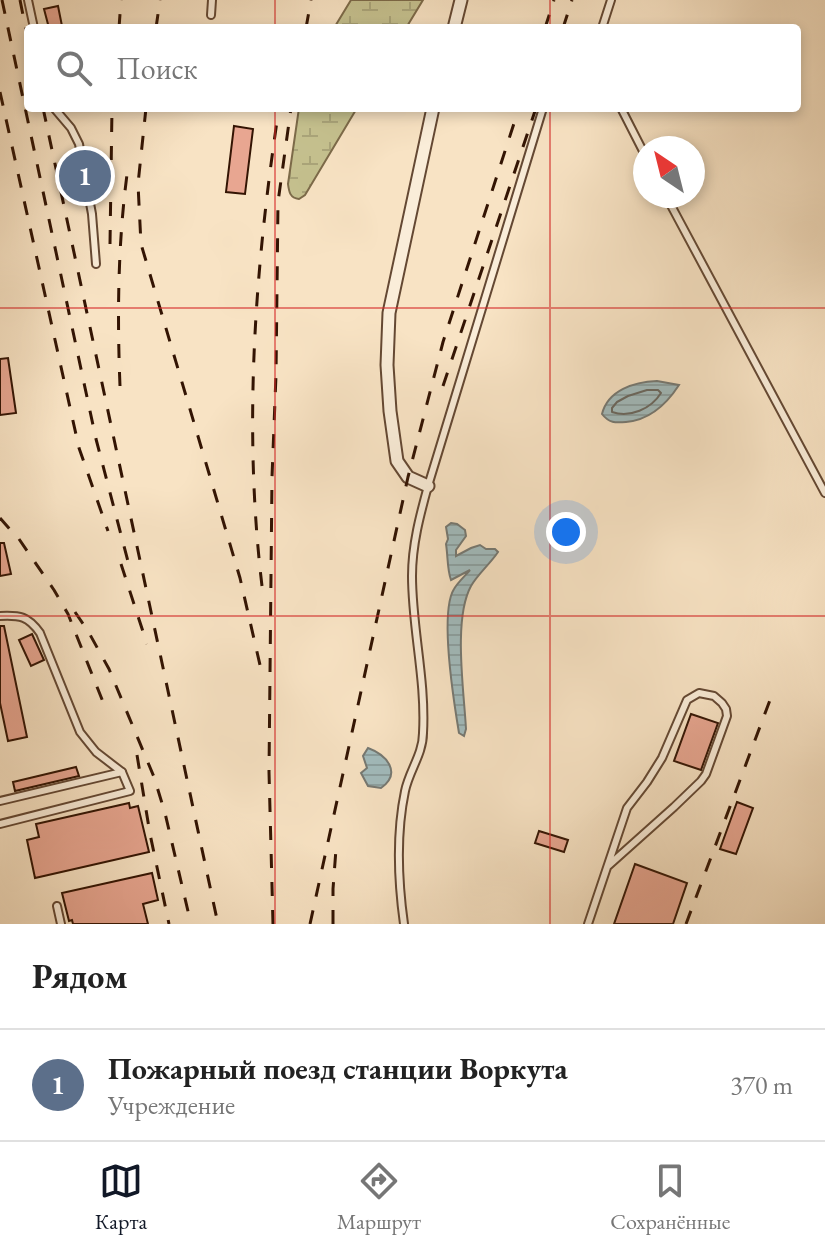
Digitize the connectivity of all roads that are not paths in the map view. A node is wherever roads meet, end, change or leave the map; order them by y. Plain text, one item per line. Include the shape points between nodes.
1 (28, 0) edge
2 (212, 0) edge
3 (461, 0) edge
4 (611, 0) edge
5 (211, 15) dead end
6 (33, 24) edge
7 (455, 24) edge
8 (603, 24) edge
9 (57, 112) edge
10 (432, 112) edge
11 (542, 112) edge
12 (623, 112) edge
13 (635, 136) edge
14 (672, 208) edge
15 (96, 264) dead end
16 (428, 486) junction
17 (825, 493) edge
18 (0, 616) edge
19 (122, 772) junction
20 (0, 801) edge
21 (0, 824) edge
22 (608, 866) junction
23 (57, 906) dead end
24 (61, 924) edge
25 (404, 924) edge
26 (588, 924) edge

1 - 6 lane
2 - 5 lane
3 - 7 street
4 - 8 lane
9 - 15 lane via 79,144
10 - 16 street via 389,313 387,365 397,461 408,477
11 - 16 lane
12 - 13 lane
14 - 17 lane
16 - 25 lane via 412,566 423,737 400,824
18 - 19 lane via 26,618 34,625 80,732
19 - 20 lane
19 - 21 lane via 130,791
22 - 22 lane via 627,808 662,758 683,706 692,695 714,696 727,716 706,774
22 - 26 lane
23 - 24 lane

